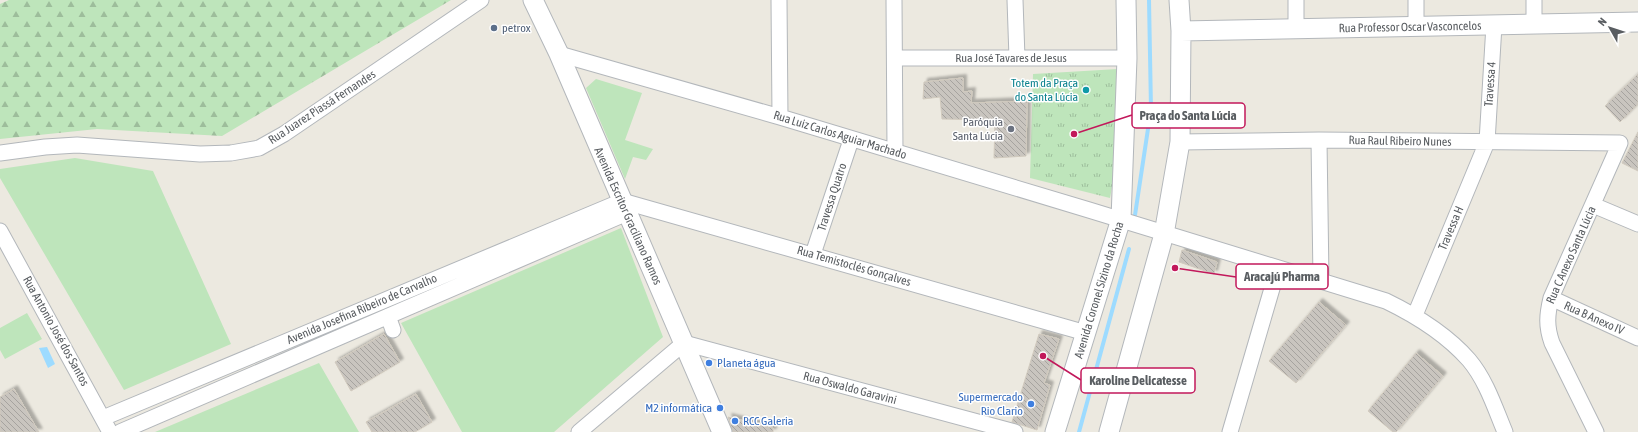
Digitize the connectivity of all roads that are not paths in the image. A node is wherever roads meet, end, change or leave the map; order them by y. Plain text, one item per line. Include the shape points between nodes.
1 (481, 0) edge
2 (533, 0) edge
3 (780, 0) edge
4 (894, 0) edge
5 (1016, 0) edge
6 (1126, 0) edge
7 (1179, 0) edge
8 (1296, 0) edge
9 (1416, 0) edge
10 (1534, 0) edge
11 (1638, 22) edge
12 (1534, 24) junction
13 (1494, 25) junction
14 (1416, 27) junction
15 (1296, 28) junction
16 (1181, 31) junction
17 (559, 54) junction
18 (895, 58) junction
19 (1017, 58) junction
20 (1127, 58) junction
21 (780, 117) junction
22 (851, 140) junction
23 (1318, 140) junction
24 (1180, 142) junction
25 (1487, 142) junction
26 (1620, 143) joint
27 (895, 151) junction
28 (0, 153) edge
29 (1593, 205) junction
30 (625, 207) junction
31 (1121, 219) junction
32 (1638, 224) edge
33 (0, 231) edge
34 (1164, 234) junction
35 (813, 254) junction
36 (1278, 268) junction
37 (1321, 280) junction
38 (1551, 298) junction
39 (1415, 315) junction
40 (388, 316) junction
41 (393, 330) dead end
42 (1086, 333) junction
43 (1638, 338) edge
44 (684, 343) junction
45 (103, 418) junction
46 (110, 432) edge
47 (120, 432) edge
48 (579, 432) edge
49 (722, 432) edge
50 (1015, 432) edge
51 (1055, 432) edge
52 (1109, 432) edge
53 (1230, 432) edge
54 (1506, 432) edge
55 (1596, 432) edge

1 - 28 street, Rua Juarez Piassá Fernandes via 284,134 259,148 231,153 200,154 77,145
2 - 17 street, Avenida Escritor Graciliano Ramos
3 - 21 street
4 - 18 street
5 - 19 street
6 - 20 street, Avenida Coronel Sizino da Rocha
7 - 16 street
8 - 15 street
9 - 14 street
10 - 12 street
11 - 12 street, Rua Professor Oscar Vasconcelos
12 - 13 street, Rua Professor Oscar Vasconcelos
13 - 14 street, Rua Professor Oscar Vasconcelos
13 - 25 street, Travessa 4
14 - 15 street, Rua Professor Oscar Vasconcelos
15 - 16 street, Rua Professor Oscar Vasconcelos
16 - 24 street
17 - 21 street, Rua Luiz Carlos Aguiar Machado
17 - 30 street, Avenida Escritor Graciliano Ramos
18 - 19 street, Rua José Tavares de Jesus
18 - 27 street
19 - 20 street, Rua José Tavares de Jesus
20 - 31 street, Avenida Coronel Sizino da Rocha
21 - 22 street, Rua Luiz Carlos Aguiar Machado
22 - 27 street, Rua Luiz Carlos Aguiar Machado
22 - 35 street, Travessa Quatro
23 - 24 street, Rua Raul Ribeiro Nunes
23 - 25 street, Rua Raul Ribeiro Nunes
23 - 37 street
24 - 34 street
25 - 26 street, Rua Raul Ribeiro Nunes
25 - 39 street, Travessa H
26 - 29 street, Rua C Anexo Santa Lúcia
27 - 31 street, Rua Luiz Carlos Aguiar Machado
29 - 32 street
29 - 38 street, Rua C Anexo Santa Lúcia
30 - 35 street, Rua Temistoclés Gonçalves
30 - 40 street, Avenida Josefina Ribeiro de Carvalho
30 - 44 street, Avenida Escritor Graciliano Ramos
30 - 45 street, Avenida Josefina Ribeiro de Carvalho
31 - 34 street, Rua Luiz Carlos Aguiar Machado
31 - 42 street, Avenida Coronel Sizino da Rocha
33 - 45 street, Rua Antonio José dos Santos
34 - 36 street, Rua Luiz Carlos Aguiar Machado
34 - 52 street
35 - 42 street, Rua Temistoclés Gonçalves
36 - 37 street, Rua Luiz Carlos Aguiar Machado
36 - 53 street
37 - 39 street, Rua Luiz Carlos Aguiar Machado via 1386,302
38 - 43 street, Rua B Anexo IV
38 - 55 street, Rua C Anexo Santa Lúcia via 1546,315 1547,329
39 - 54 street via 1469,361 1483,383
40 - 41 street
40 - 47 street, Avenida Josefina Ribeiro de Carvalho
42 - 51 street, Avenida Coronel Sizino da Rocha
44 - 48 street
44 - 49 street, Avenida Escritor Graciliano Ramos
44 - 50 street, Rua Oswaldo Garavini
45 - 46 street, Rua Antonio José dos Santos

